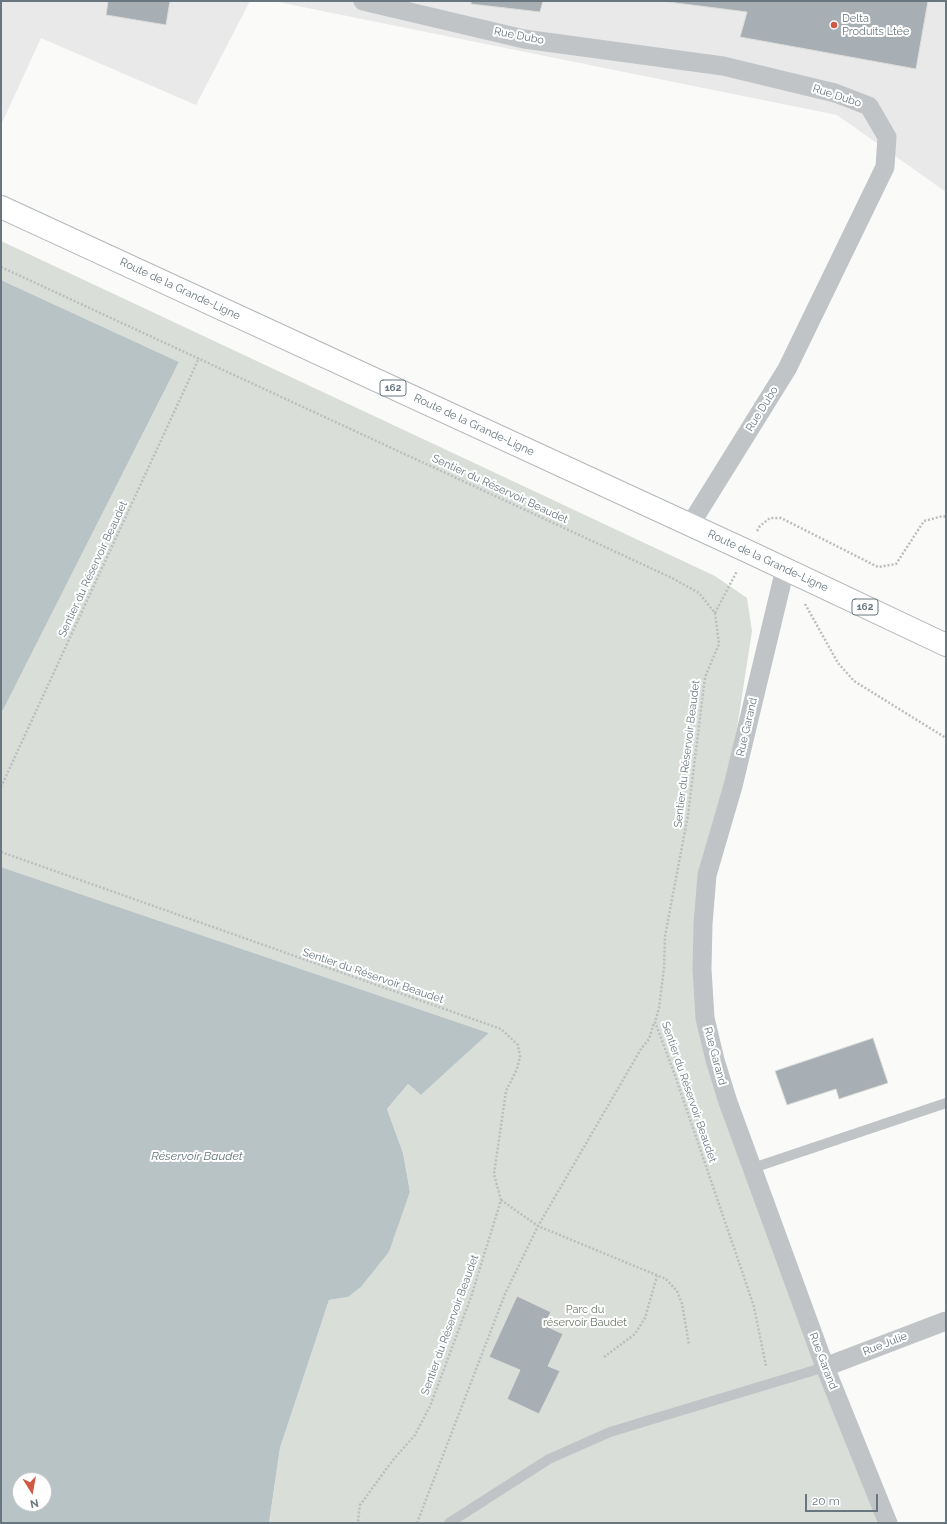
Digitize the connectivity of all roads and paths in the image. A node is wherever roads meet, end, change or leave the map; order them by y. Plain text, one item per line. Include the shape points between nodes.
1 (363, 1) edge
2 (1, 207) edge
3 (1, 266) edge
4 (199, 358) junction
5 (946, 517) edge
6 (690, 525) junction
7 (747, 551) junction
8 (785, 569) junction
9 (804, 603) dead end
10 (714, 613) junction
11 (946, 645) edge
12 (946, 738) edge
13 (1, 787) edge
14 (1, 852) edge
15 (655, 1022) junction
16 (946, 1102) edge
17 (753, 1168) junction
18 (501, 1200) junction
19 (538, 1226) junction
20 (657, 1276) junction
21 (946, 1321) edge
22 (689, 1345) dead end
23 (604, 1356) dead end
24 (825, 1367) junction
25 (770, 1384) junction
26 (360, 1523) edge
27 (417, 1523) edge
28 (449, 1523) edge
29 (888, 1523) edge

1 - 6 street, Rue Dubo via 524,39 723,66 835,93 869,106 887,137 885,167 787,368
2 - 6 main road, Route de la Grande-Ligne / 162
3 - 4 path, Sentier du Réservoir Beaudet
4 - 10 path, Sentier du Réservoir Beaudet via 672,578 699,593
4 - 13 path, Sentier du Réservoir Beaudet
5 - 7 path via 924,522 896,564 878,567 781,518 770,518 760,526
6 - 7 main road, Route de la Grande-Ligne / 162
7 - 8 main road, Route de la Grande-Ligne / 162
7 - 10 path
8 - 11 main road, Route de la Grande-Ligne / 162
8 - 17 street, Rue Garand via 733,786 707,875 703,924 705,1018 728,1102
9 - 12 path via 838,663 854,681
10 - 15 path, Sentier du Réservoir Beaudet via 719,644 705,676 688,815 665,936 660,1008
14 - 18 path, Sentier du Réservoir Beaudet via 501,1030 518,1045 520,1057 506,1091 494,1174
15 - 19 path via 649,1038 640,1049
15 - 25 path, Sentier du Réservoir Beaudet via 754,1307
16 - 17 lane
17 - 24 street, Rue Garand
18 - 19 path
18 - 26 path, Sentier du Réservoir Beaudet via 471,1298 430,1406 416,1435 393,1460 360,1505
19 - 20 path
19 - 27 path via 505,1294
20 - 22 path via 666,1280 677,1291 682,1304
20 - 23 path via 645,1318 635,1334
21 - 24 street, Rue Julie
24 - 25 lane
24 - 29 street, Rue Garand
25 - 28 lane via 610,1432 549,1459

